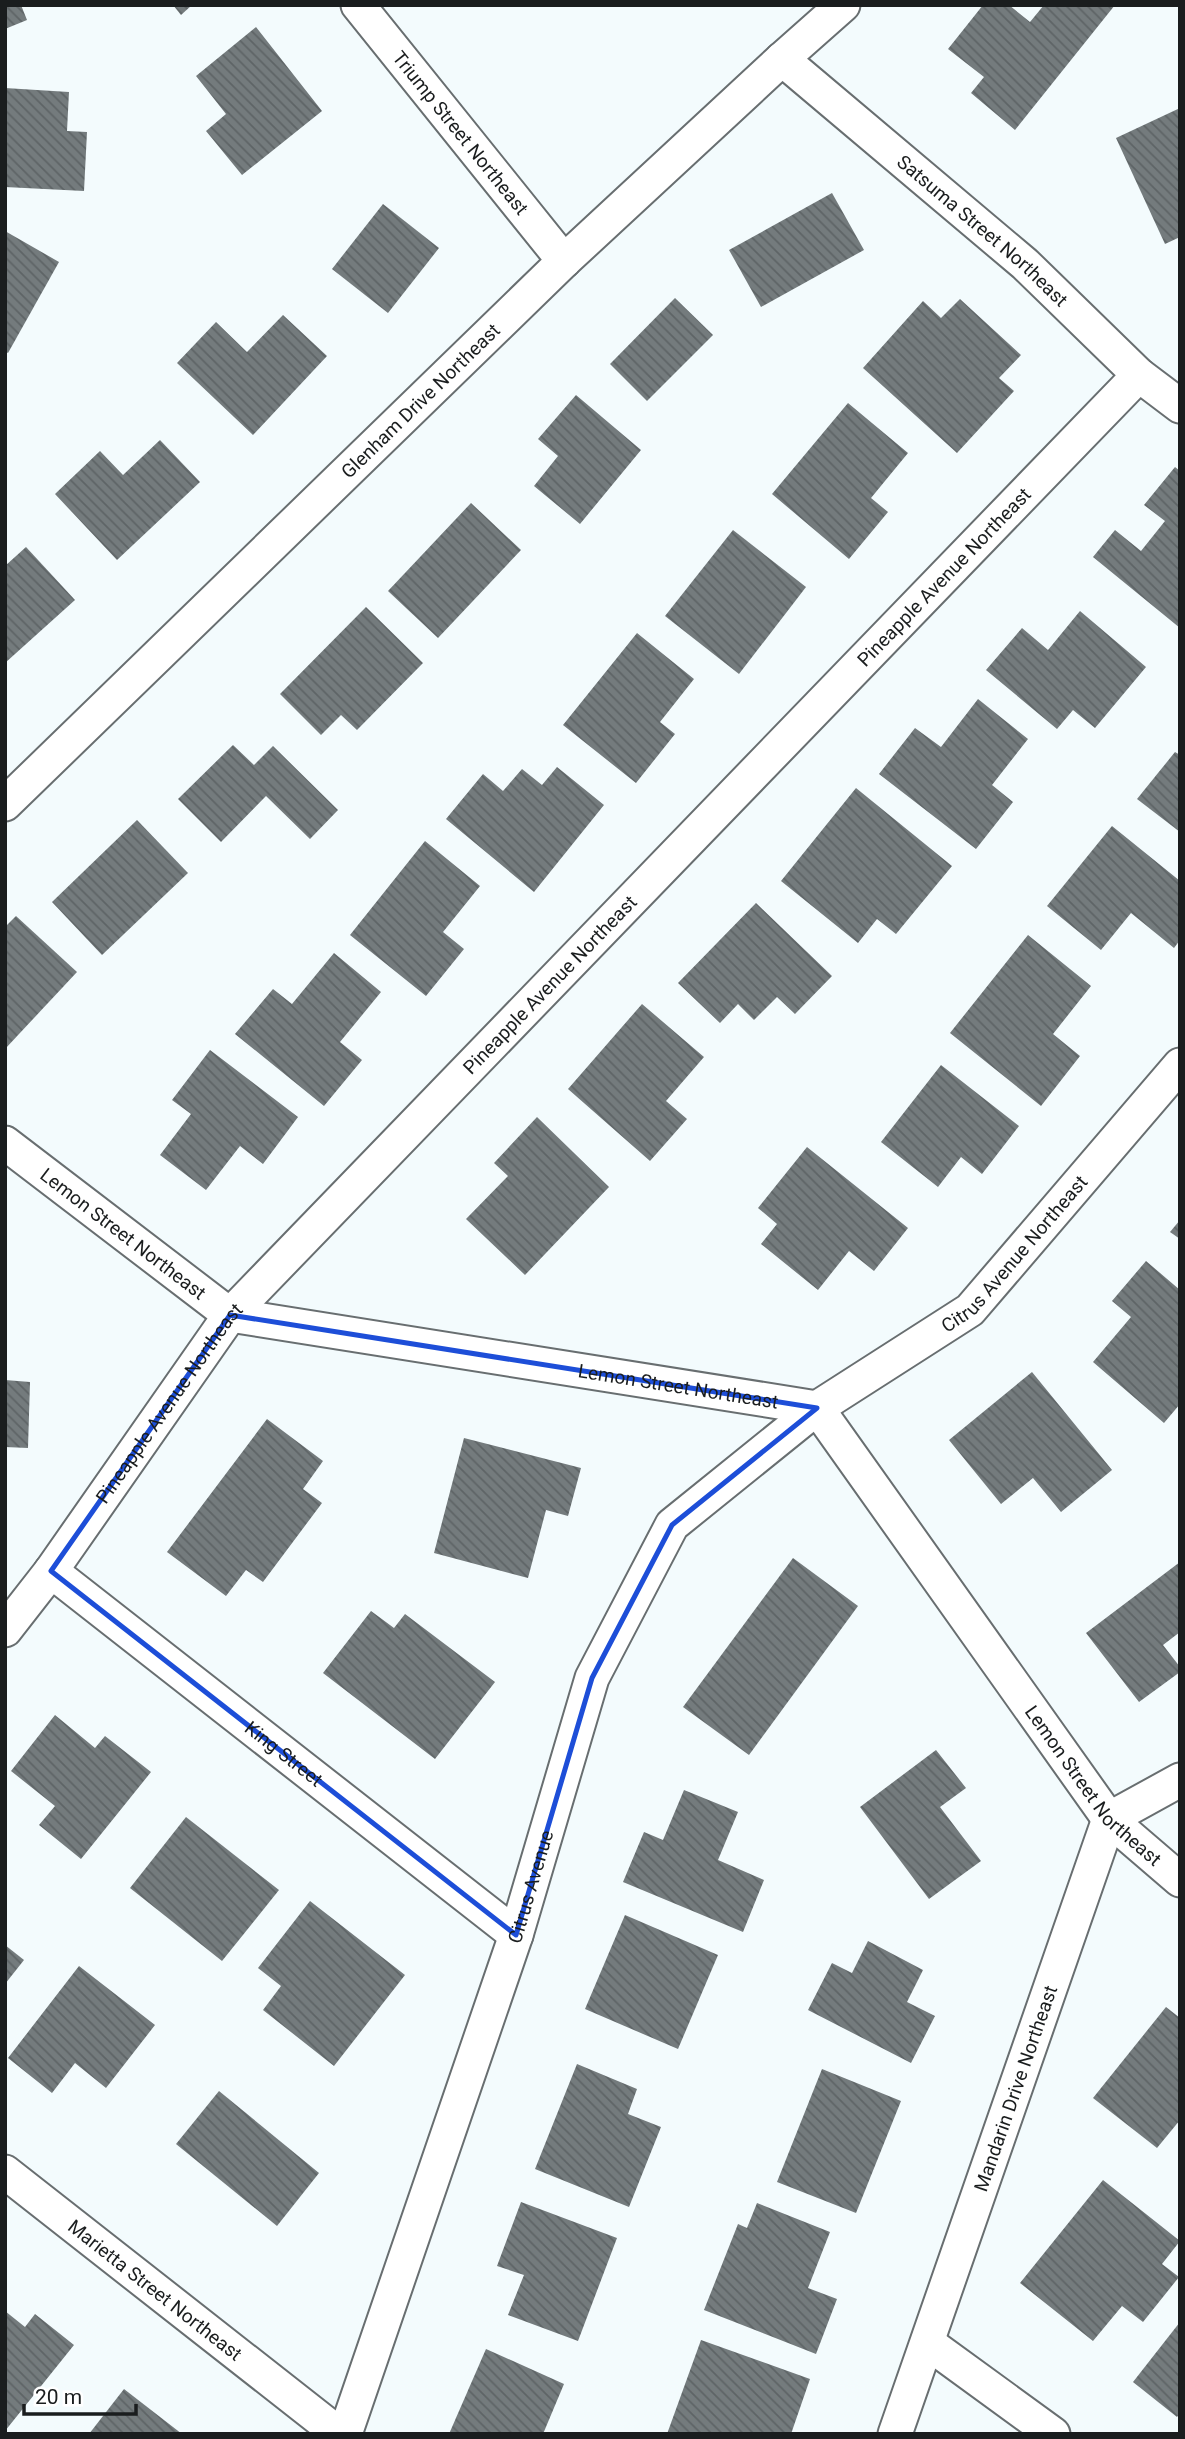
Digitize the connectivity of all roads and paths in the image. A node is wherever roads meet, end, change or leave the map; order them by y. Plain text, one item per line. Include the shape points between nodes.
1 (358, 5) edge
2 (843, 5) edge
3 (782, 58) junction
4 (564, 261) junction
5 (1139, 375) junction
6 (1180, 406) edge
7 (5, 804) edge
8 (1180, 1065) edge
9 (5, 1143) edge
10 (230, 1315) junction
11 (817, 1408) junction
12 (51, 1571) junction
13 (5, 1630) edge
14 (1180, 1780) edge
15 (1109, 1819) junction
16 (1180, 1880) edge
17 (516, 1935) junction
18 (5, 2172) edge
19 (928, 2343) junction
20 (339, 2434) edge
21 (345, 2434) edge
22 (895, 2434) edge
23 (1053, 2434) edge

1 - 4 street, Triump Street Northeast
2 - 3 street, Glenham Drive Northeast
3 - 4 street, Glenham Drive Northeast
3 - 5 street, Satsuma Street Northeast via 1025,264
4 - 7 street, Glenham Drive Northeast
5 - 6 street, Satsuma Street Northeast
5 - 10 street, Pineapple Avenue Northeast
8 - 11 street, Citrus Avenue Northeast via 970,1310
9 - 10 street, Lemon Street Northeast
10 - 11 street, Lemon Street Northeast
10 - 12 street, Pineapple Avenue Northeast
11 - 15 street, Lemon Street Northeast
11 - 17 street, Citrus Avenue via 672,1525 592,1678
12 - 13 street, Pineapple Avenue Northeast
12 - 17 street, King Street
14 - 15 street
15 - 16 street, Lemon Street Northeast
15 - 19 street, Mandarin Drive Northeast
17 - 21 street, Citrus Avenue
18 - 20 street, Marietta Street Northeast
19 - 22 street, Mandarin Drive Northeast
19 - 23 street

